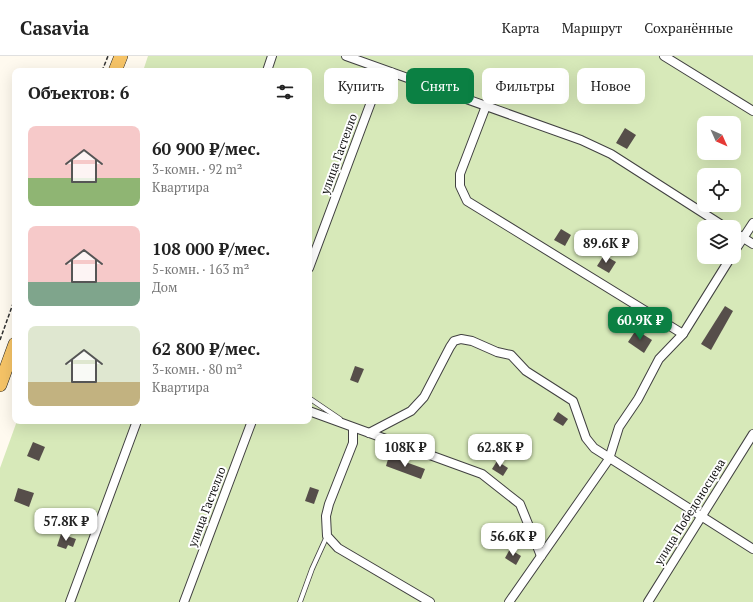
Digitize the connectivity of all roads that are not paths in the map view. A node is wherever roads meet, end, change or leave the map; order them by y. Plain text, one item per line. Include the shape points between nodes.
1 (121, 56) edge
2 (272, 56) edge
3 (346, 56) edge
4 (664, 56) edge
5 (116, 68) edge
6 (268, 68) edge
7 (378, 68) edge
8 (398, 75) edge
9 (370, 104) edge
10 (486, 106) junction
11 (753, 111) edge
12 (715, 220) edge
13 (753, 224) edge
14 (743, 238) junction
15 (741, 241) edge
16 (753, 244) edge
17 (312, 260) edge
18 (727, 264) edge
19 (683, 334) junction
20 (12, 352) edge
21 (0, 385) edge
22 (312, 400) edge
23 (312, 412) edge
24 (136, 424) edge
25 (251, 424) edge
26 (354, 428) junction
27 (369, 433) junction
28 (753, 434) edge
29 (609, 459) junction
30 (701, 516) junction
31 (327, 536) junction
32 (753, 549) edge
33 (541, 556) junction
34 (70, 602) edge
35 (184, 602) edge
36 (300, 602) edge
37 (430, 602) edge
38 (509, 602) edge
39 (648, 602) edge

1 - 5 main road
2 - 6 street
3 - 7 street
4 - 11 street
8 - 10 street
9 - 17 street, улица Гастелло
10 - 12 street via 605,151
10 - 19 street via 460,174 460,186 467,201
13 - 14 street
14 - 15 street
14 - 16 street
18 - 19 street
19 - 29 street via 659,359 638,399 619,427
20 - 21 main road
22 - 26 lane
23 - 26 street
24 - 34 street
25 - 35 street, улица Гастелло
26 - 27 street
26 - 31 street via 353,443 329,504 326,516
27 - 29 street via 411,411 424,397 454,341 461,339 511,355 526,371 573,401 586,438
27 - 33 street via 482,474 520,504
28 - 30 street, улица Победоносцева
29 - 30 street
29 - 33 street
30 - 32 street
30 - 39 street, улица Победоносцева
31 - 36 lane
31 - 37 street via 338,548
33 - 38 street

